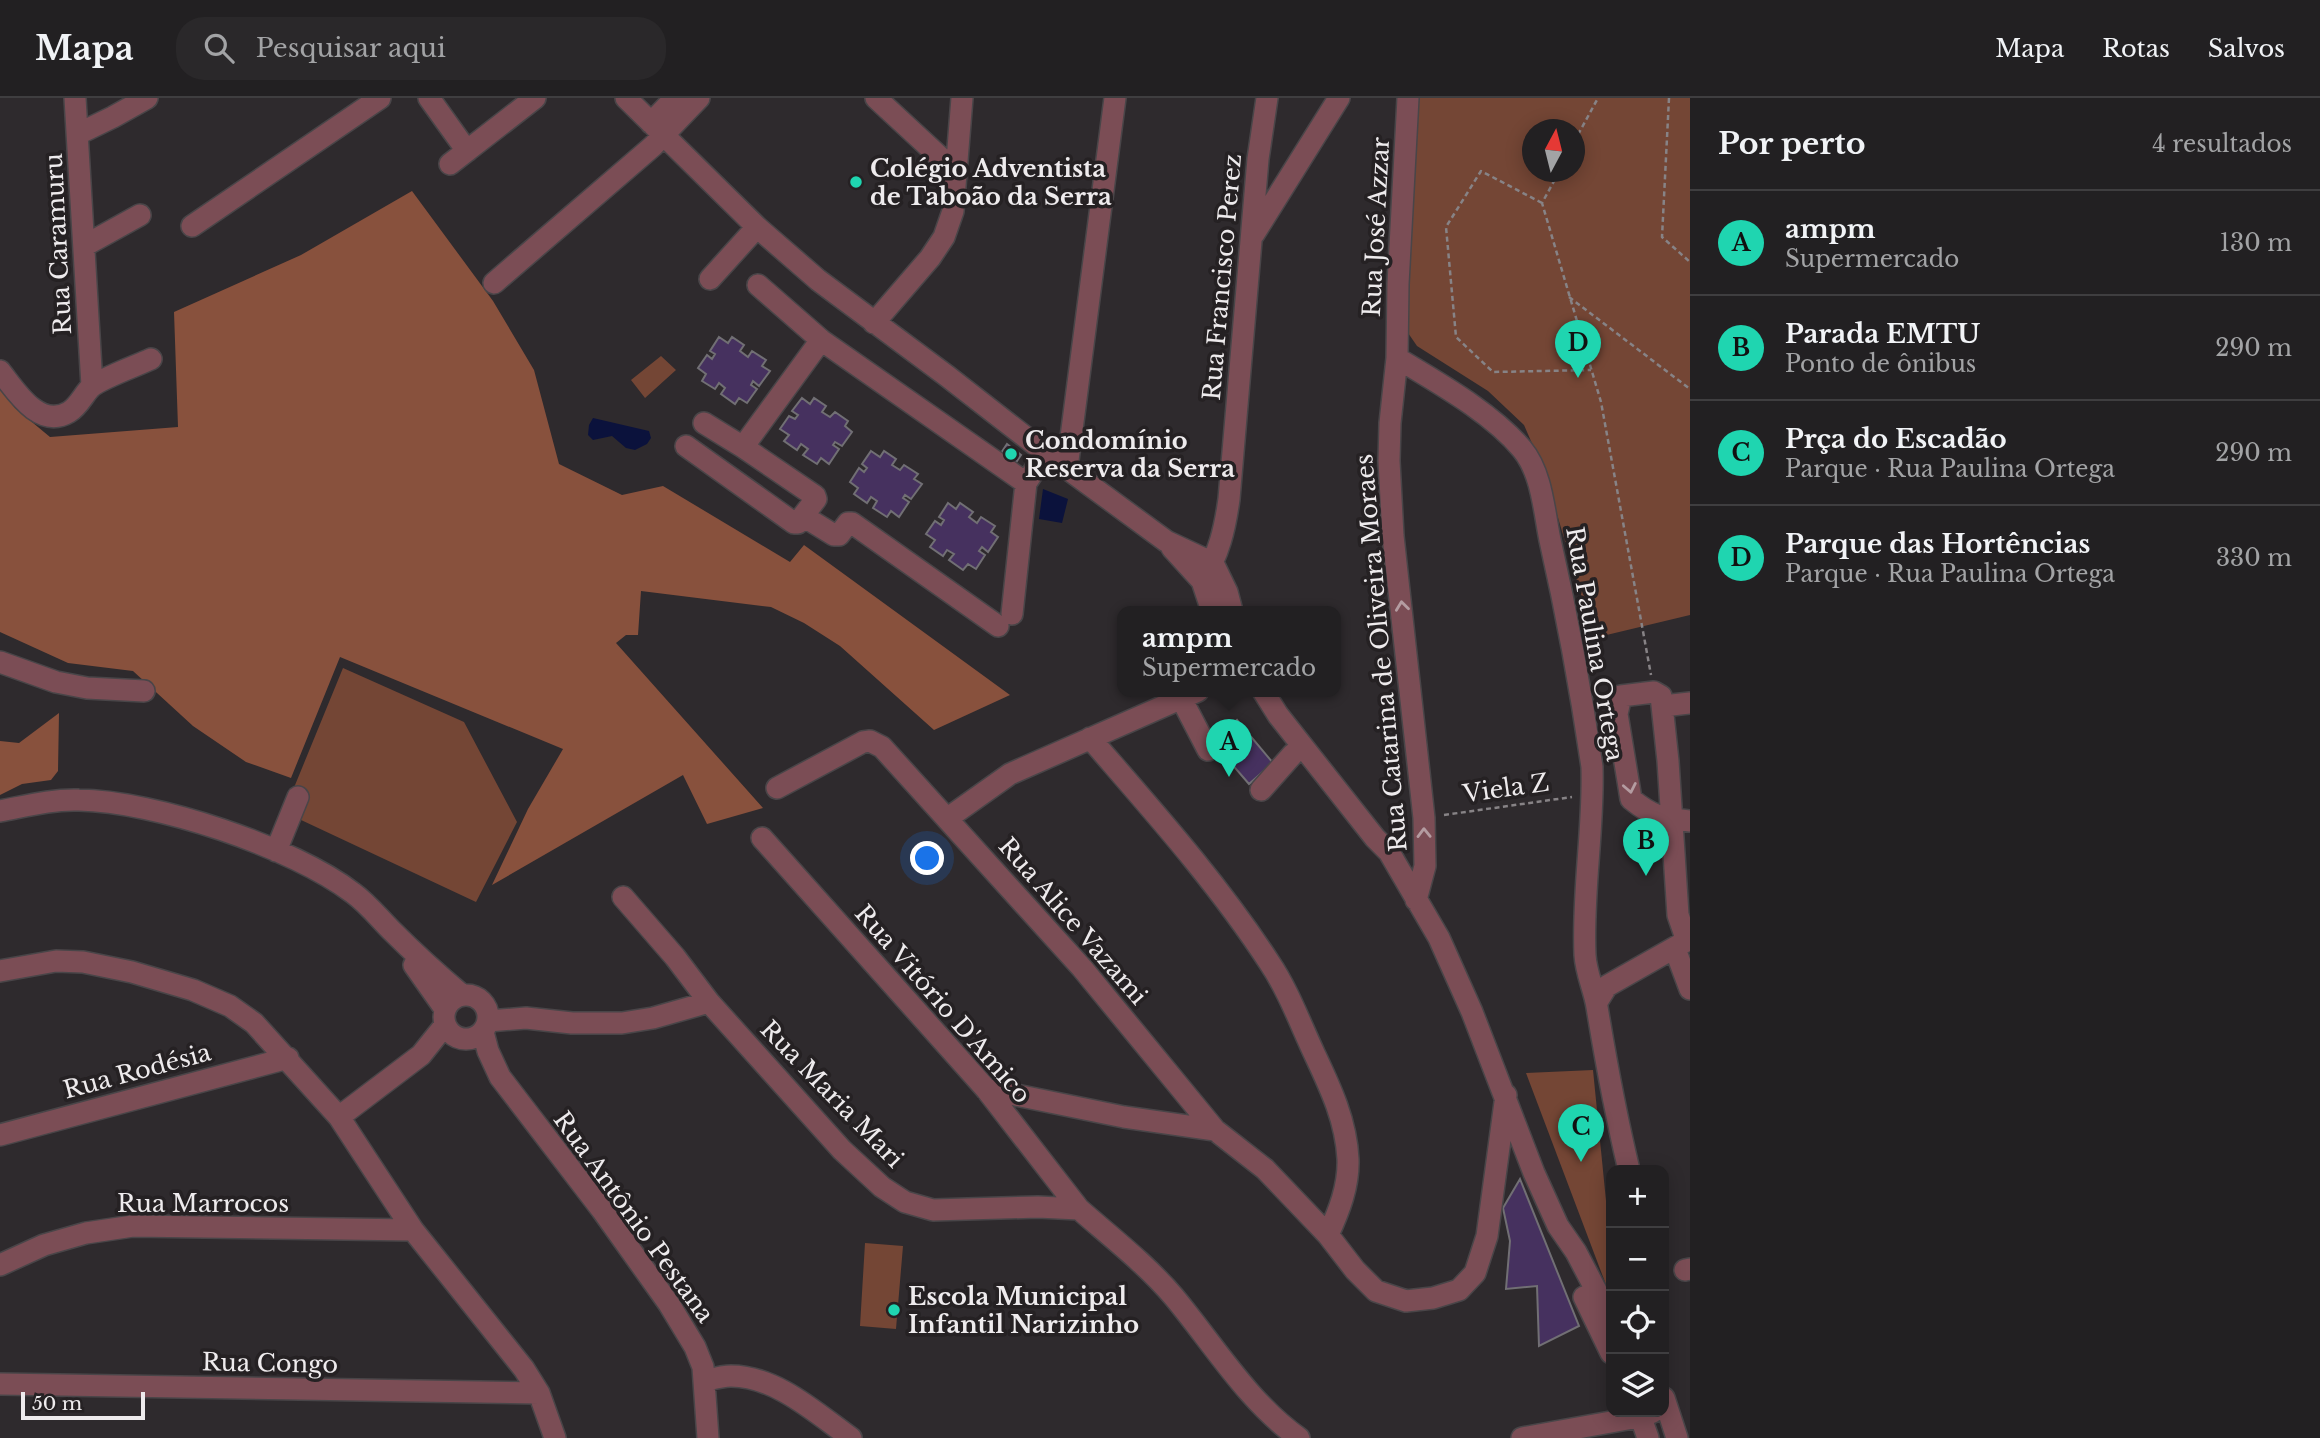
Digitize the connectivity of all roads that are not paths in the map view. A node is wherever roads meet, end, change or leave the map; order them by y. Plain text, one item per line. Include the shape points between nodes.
1 (75, 98) edge
2 (146, 98) edge
3 (380, 98) edge
4 (429, 98) edge
5 (535, 98) edge
6 (675, 98) edge
7 (699, 98) edge
8 (876, 98) edge
9 (962, 98) edge
10 (1115, 98) edge
11 (1267, 98) edge
12 (1339, 98) edge
13 (1408, 98) edge
14 (645, 113) edge
15 (78, 134) junction
16 (467, 151) junction
17 (450, 164) dead end
18 (955, 171) junction
19 (139, 215) dead end
20 (192, 226) dead end
21 (757, 227) junction
22 (1251, 239) junction
23 (84, 246) junction
24 (710, 279) dead end
25 (494, 283) dead end
26 (758, 285) dead end
27 (874, 323) junction
28 (821, 340) junction
29 (1397, 358) junction
30 (151, 359) dead end
31 (0, 370) edge
32 (92, 386) junction
33 (704, 423) dead end
34 (686, 446) dead end
35 (743, 447) junction
36 (1046, 453) junction
37 (1067, 468) junction
38 (1026, 483) junction
39 (803, 516) junction
40 (1208, 572) junction
41 (1211, 606) edge
42 (1231, 606) edge
43 (0, 662) edge
44 (144, 691) dead end
45 (1185, 697) edge
46 (1191, 697) edge
47 (1251, 697) edge
48 (1267, 697) edge
49 (1659, 699) junction
50 (1690, 703) edge
51 (1090, 738) junction
52 (1208, 750) dead end
53 (1293, 754) junction
54 (777, 788) dead end
55 (1261, 790) dead end
56 (298, 797) dead end
57 (0, 811) edge
58 (948, 818) junction
59 (1681, 820) edge
60 (762, 838) dead end
61 (276, 852) junction
62 (1403, 879) junction
63 (623, 897) dead end
64 (1416, 900) junction
65 (389, 928) junction
66 (1586, 940) junction
67 (1684, 949) edge
68 (0, 971) edge
69 (1618, 979) junction
70 (1690, 989) edge
71 (709, 1002) junction
72 (1597, 1002) junction
73 (467, 1025) junction
74 (288, 1058) junction
75 (986, 1088) junction
76 (1506, 1095) junction
77 (339, 1117) junction
78 (1215, 1130) junction
79 (0, 1135) edge
80 (1628, 1165) edge
81 (1079, 1209) junction
82 (1558, 1226) junction
83 (413, 1230) junction
84 (1328, 1235) junction
85 (0, 1265) edge
86 (1606, 1309) edge
87 (1606, 1342) edge
88 (704, 1381) junction
89 (0, 1384) edge
90 (540, 1393) junction
91 (1669, 1413) edge
92 (1624, 1417) edge
93 (1645, 1417) edge
94 (555, 1438) edge
95 (708, 1438) edge
96 (851, 1438) edge
97 (1299, 1438) edge
98 (1522, 1438) edge
99 (1648, 1438) edge
100 (1677, 1438) edge

1 - 15 street, Rua Caramuru
2 - 15 street
3 - 20 street
4 - 16 street
5 - 16 street
6 - 14 street
7 - 14 street
8 - 18 street
9 - 18 street
10 - 37 street
11 - 22 street, Rua Francisco Perez
12 - 22 street
13 - 29 street, Rua José Azzar
14 - 21 street
14 - 25 street
15 - 23 street, Rua Caramuru
16 - 17 street
18 - 27 street via 953,211 944,237
19 - 23 street
21 - 24 street
21 - 27 street
22 - 40 street, Rua Francisco Perez via 1229,499 1225,527
23 - 32 street, Rua Caramuru
26 - 28 street
27 - 36 street
28 - 35 street
28 - 38 street
64 -> 29 street, Rua Catarina de Oliveira Moraes via 1425,866 1424,818 1393,536 1390,423
29 - 66 street, Rua Paulina Ortega via 1471,406 1506,434 1533,465 1586,723 1593,794
30 - 32 street
31 - 32 street via 25,402 50,415 69,412
33 - 35 street
34 - 39 street via 794,523
35 - 39 street via 815,496
36 - 37 street
36 - 38 street
37 - 40 street
38 - 39 street via 1005,620 852,523 834,535
40 - 41 street
40 - 42 street via 1227,592
43 - 44 street via 56,682
45 - 51 street
46 - 52 street
47 - 53 street
48 - 62 street via 1389,852
49 - 50 street
49 - 59 street
49 -> 59 street via 1621,696 1617,714 1631,799 1649,813
51 - 58 street via 1010,774
51 - 84 street via 1199,866 1271,964 1292,1005 1340,1111 1346,1139 1342,1205
53 - 55 street
53 - 62 street via 1364,843
54 - 58 street, Rua Alice Vazami via 863,742 876,743
56 - 61 street
57 - 61 street, Rua Antônio Pestana via 78,800 140,806
58 - 78 street, Rua Alice Vazami via 1082,968
59 - 67 street via 1678,915
60 - 75 street, Rua Vitório D'Amico
61 - 65 street, Rua Antônio Pestana via 354,894
62 - 64 street
63 - 71 street, Rua Maria Mari
64 - 76 street via 1439,938
65 - 73 street, Rua Antônio Pestana
65 - 73 street, Rua Antônio Pestana via 462,995 477,997
66 - 69 street via 1595,960
66 - 72 street, Rua Paulina Ortega via 1589,984
67 - 69 street
67 - 70 street
67 - 72 street via 1631,989
68 - 74 street via 56,961 83,962 192,990 230,1006 254,1023
69 - 72 street via 1606,986
71 - 73 street via 622,1023 526,1018
71 - 81 street, Rua Maria Mari via 842,1150 905,1202 933,1210
72 - 80 street, Rua Paulina Ortega
73 - 77 street
73 - 88 street, Rua Antônio Pestana via 486,1064 602,1210 669,1304 695,1347
74 - 77 street
74 - 79 street, Rua Rodésia
75 - 78 street via 1124,1117
75 - 81 street, Rua Vitório D'Amico
76 - 82 street
76 - 84 street, Rua Alice Vazami via 1484,1250 1475,1273 1459,1290 1406,1301 1376,1291
77 - 83 street
78 - 84 street, Rua Alice Vazami via 1265,1169
81 - 97 street via 1172,1295 1247,1389
82 - 86 street
82 - 87 street via 1565,1256
83 - 85 street, Rua Marrocos via 133,1226 44,1245
83 - 90 street
88 - 95 street, Rua Antônio Pestana
88 - 96 street via 730,1376 762,1381
89 - 90 street, Rua Congo
90 - 94 street
91 - 100 street
92 - 98 street
93 - 99 street

